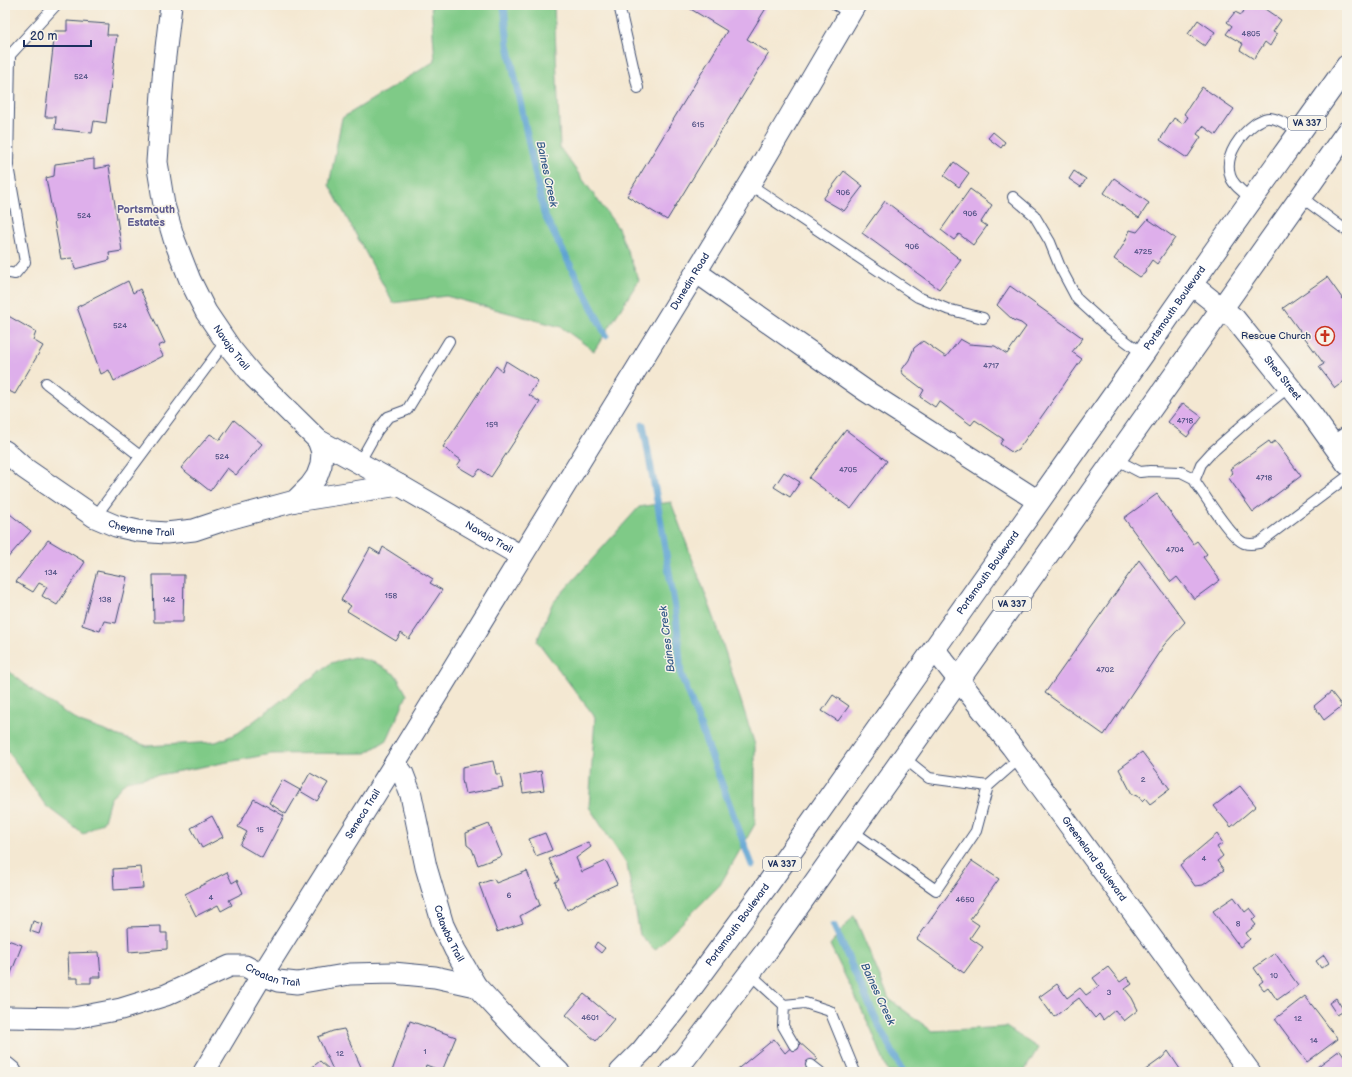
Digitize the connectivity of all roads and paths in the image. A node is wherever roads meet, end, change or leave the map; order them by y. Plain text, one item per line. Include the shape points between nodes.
1 (56, 5) edge
2 (170, 5) edge
3 (619, 5) edge
4 (847, 8) edge
5 (7, 56) edge
6 (1347, 66) edge
7 (638, 88) dead end
8 (1301, 132) junction
9 (1347, 132) edge
10 (749, 184) junction
11 (1013, 197) dead end
12 (1301, 197) junction
13 (1252, 200) junction
14 (1347, 231) edge
15 (5, 272) edge
16 (696, 272) junction
17 (1191, 284) junction
18 (1222, 308) junction
19 (983, 318) dead end
20 (226, 341) junction
21 (449, 341) dead end
22 (1143, 354) junction
23 (46, 383) dead end
24 (1290, 386) junction
25 (1339, 436) edge
26 (318, 440) junction
27 (5, 452) edge
28 (140, 456) junction
29 (1115, 459) junction
30 (358, 462) junction
31 (1347, 464) edge
32 (1347, 477) edge
33 (1195, 479) junction
34 (399, 485) junction
35 (295, 501) junction
36 (1038, 501) junction
37 (96, 517) junction
38 (521, 556) junction
39 (934, 649) junction
40 (958, 679) junction
41 (903, 757) junction
42 (1020, 758) junction
43 (395, 763) junction
44 (988, 786) junction
45 (852, 830) junction
46 (749, 973) junction
47 (262, 975) junction
48 (476, 986) junction
49 (784, 1005) junction
50 (5, 1017) edge
51 (794, 1045) dead end
52 (811, 1065) dead end
53 (5, 1067) edge
54 (11, 1072) edge
55 (204, 1072) edge
56 (559, 1072) edge
57 (621, 1072) edge
58 (671, 1072) edge
59 (820, 1072) edge
60 (855, 1072) edge
61 (1250, 1072) edge

1 - 5 lane
2 - 20 street, Navajo Trail via 157,162 164,205 190,280 206,312
3 - 7 lane
4 - 10 street, Dunedin Road
5 - 15 lane via 8,166 25,262 15,274
6 - 8 main road, Portsmouth Boulevard / VA 337
8 - 13 main road, Portsmouth Boulevard / VA 337
8 - 13 lane via 1270,118 1263,119 1248,129 1240,139 1233,151 1230,175 1234,183
9 - 12 main road, VA 337
10 - 16 street, Dunedin Road
10 - 19 lane via 918,296 947,309
11 - 22 lane via 1034,215 1077,299 1111,330
12 - 14 lane
12 - 18 main road, VA 337
13 - 17 main road, Portsmouth Boulevard / VA 337
16 - 36 street via 866,391
16 - 38 street, Dunedin Road
17 - 18 street, Shea Street
17 - 22 main road, Portsmouth Boulevard / VA 337
18 - 24 street, Shea Street via 1235,319
18 - 29 main road, VA 337
20 - 26 street, Navajo Trail via 254,377
20 - 28 lane
21 - 30 lane via 407,410 388,417
22 - 36 main road, Portsmouth Boulevard / VA 337
23 - 28 lane
24 - 25 street, Shea Street
24 - 33 lane via 1211,453 1201,464
25 - 31 street, Shea Street
26 - 30 street, Navajo Trail
26 - 35 street, Cheyenne Trail via 322,452 317,476
27 - 37 street, Cheyenne Trail
28 - 37 lane
29 - 33 lane via 1140,472 1181,472
29 - 40 main road, VA 337
30 - 34 street, Navajo Trail
32 - 33 lane via 1260,542 1252,544 1243,542 1233,535
34 - 35 street, Cheyenne Trail
34 - 38 street, Navajo Trail
35 - 37 street, Cheyenne Trail via 194,530 166,533 116,526
36 - 39 main road, Portsmouth Boulevard / VA 337
38 - 43 street, Seneca Trail
39 - 40 street, Greeneland Boulevard
39 - 57 main road, Portsmouth Boulevard / VA 337 via 754,903 680,1003
40 - 41 main road, VA 337
40 - 42 street, Greeneland Boulevard
41 - 44 lane via 929,778
41 - 45 main road, VA 337
42 - 44 lane
42 - 61 street, Greeneland Boulevard
43 - 47 street, Seneca Trail
43 - 48 street, Catawba Trail via 412,794 426,867 443,925
44 - 45 lane via 976,832 936,890
45 - 46 main road, VA 337
46 - 49 lane
46 - 58 main road, VA 337 via 685,1058
47 - 48 street, Croatan Trail via 278,981 297,983 350,974 392,973 435,977
47 - 50 street, Croatan Trail via 245,966 230,966 166,995 121,1009 74,1018
47 - 55 street, Seneca Trail
48 - 56 street, Catawba Trail
49 - 51 lane via 783,1026
49 - 60 lane via 805,1002 830,1011
52 - 59 lane
53 - 54 street

